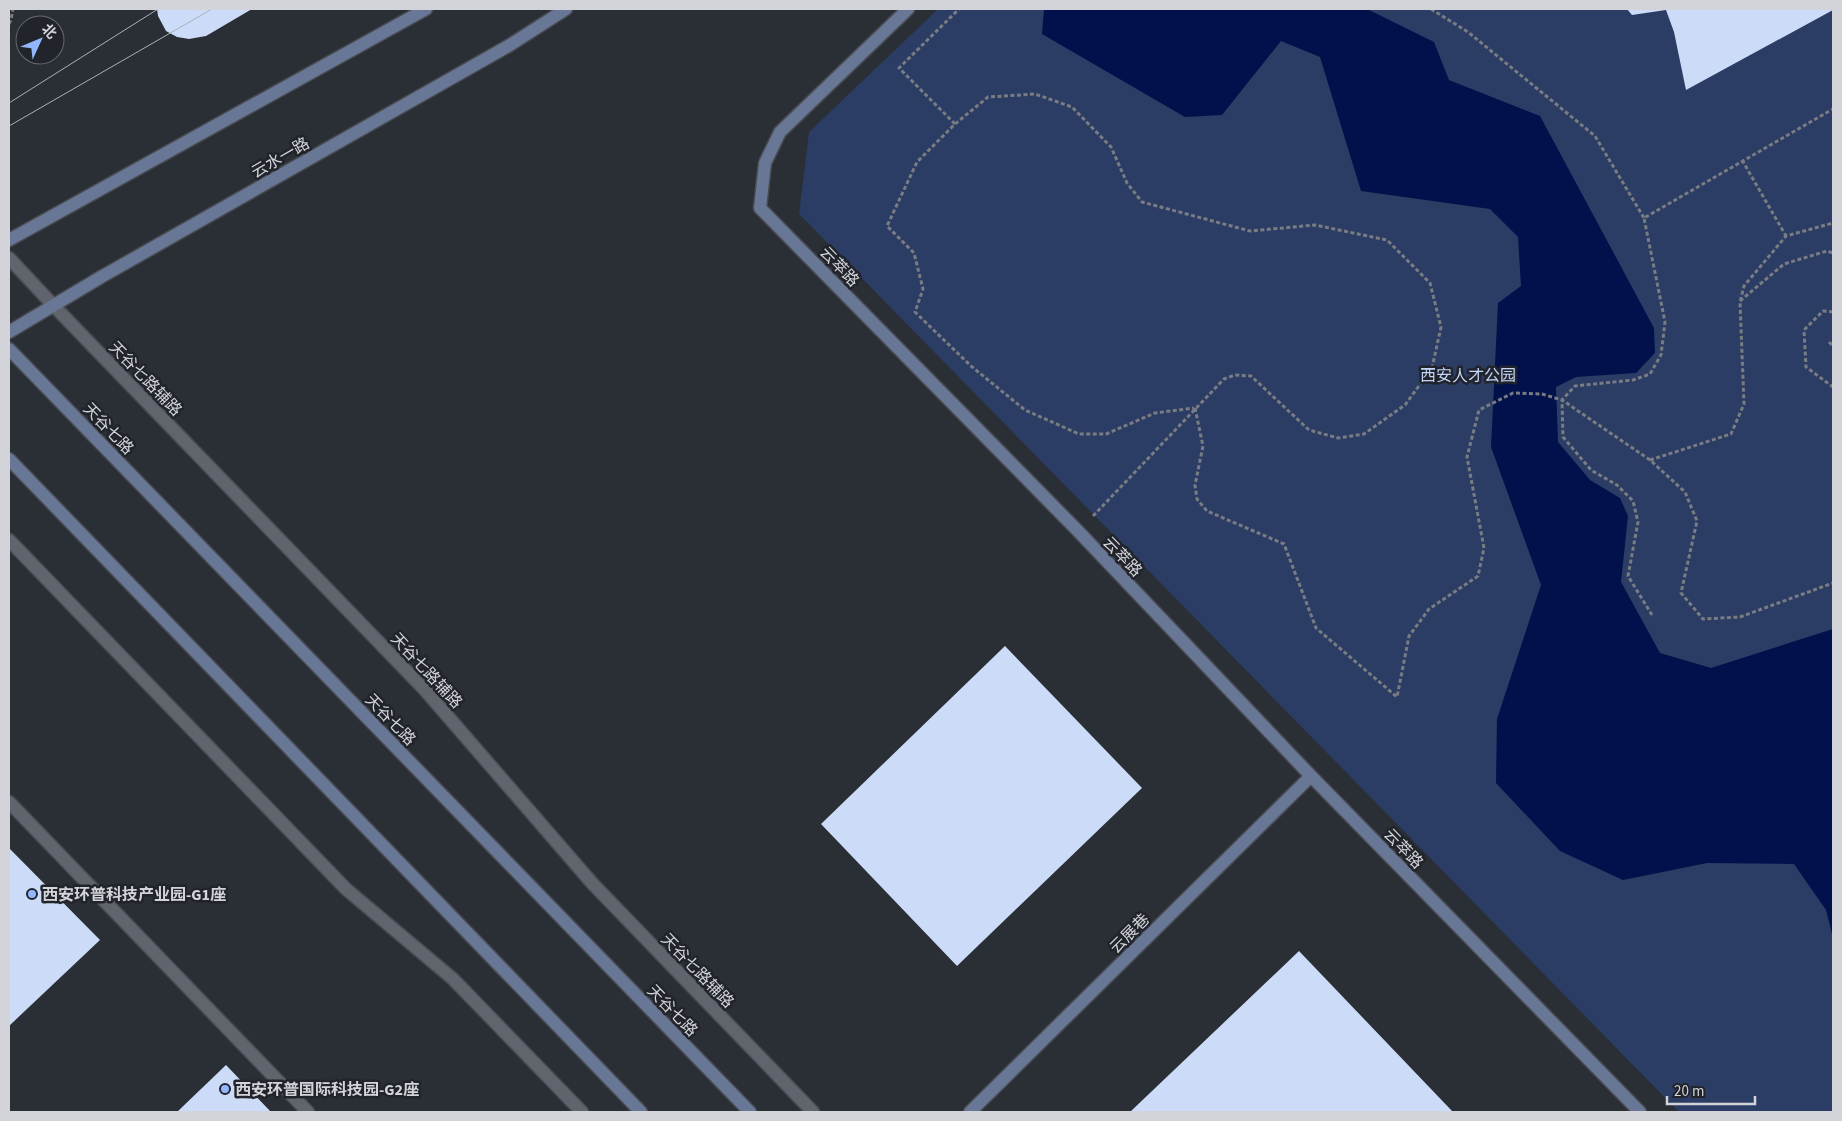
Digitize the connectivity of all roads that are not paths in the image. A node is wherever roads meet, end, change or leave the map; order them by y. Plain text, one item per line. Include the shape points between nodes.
1 (426, 9) edge
2 (566, 9) edge
3 (908, 9) edge
4 (9, 240) edge
5 (9, 258) edge
6 (52, 306) junction
7 (9, 332) edge
8 (9, 348) edge
9 (9, 459) edge
10 (9, 540) edge
11 (1311, 776) junction
12 (9, 802) edge
13 (308, 1112) edge
14 (582, 1112) edge
15 (641, 1112) edge
16 (750, 1112) edge
17 (813, 1112) edge
18 (970, 1112) edge
19 (1640, 1112) edge

1 - 4 street
2 - 6 street, 云水一路 via 510,45
3 - 11 street, 云萃路 via 780,132 766,163 760,208 1078,532
5 - 6 street, 天谷七路辅路
6 - 7 street, 云水一路
6 - 17 street, 天谷七路辅路 via 425,690 592,883
8 - 16 street, 天谷七路
9 - 15 street
10 - 14 street via 346,889 453,979
11 - 18 street, 云展巷
11 - 19 street, 云萃路
12 - 13 street

